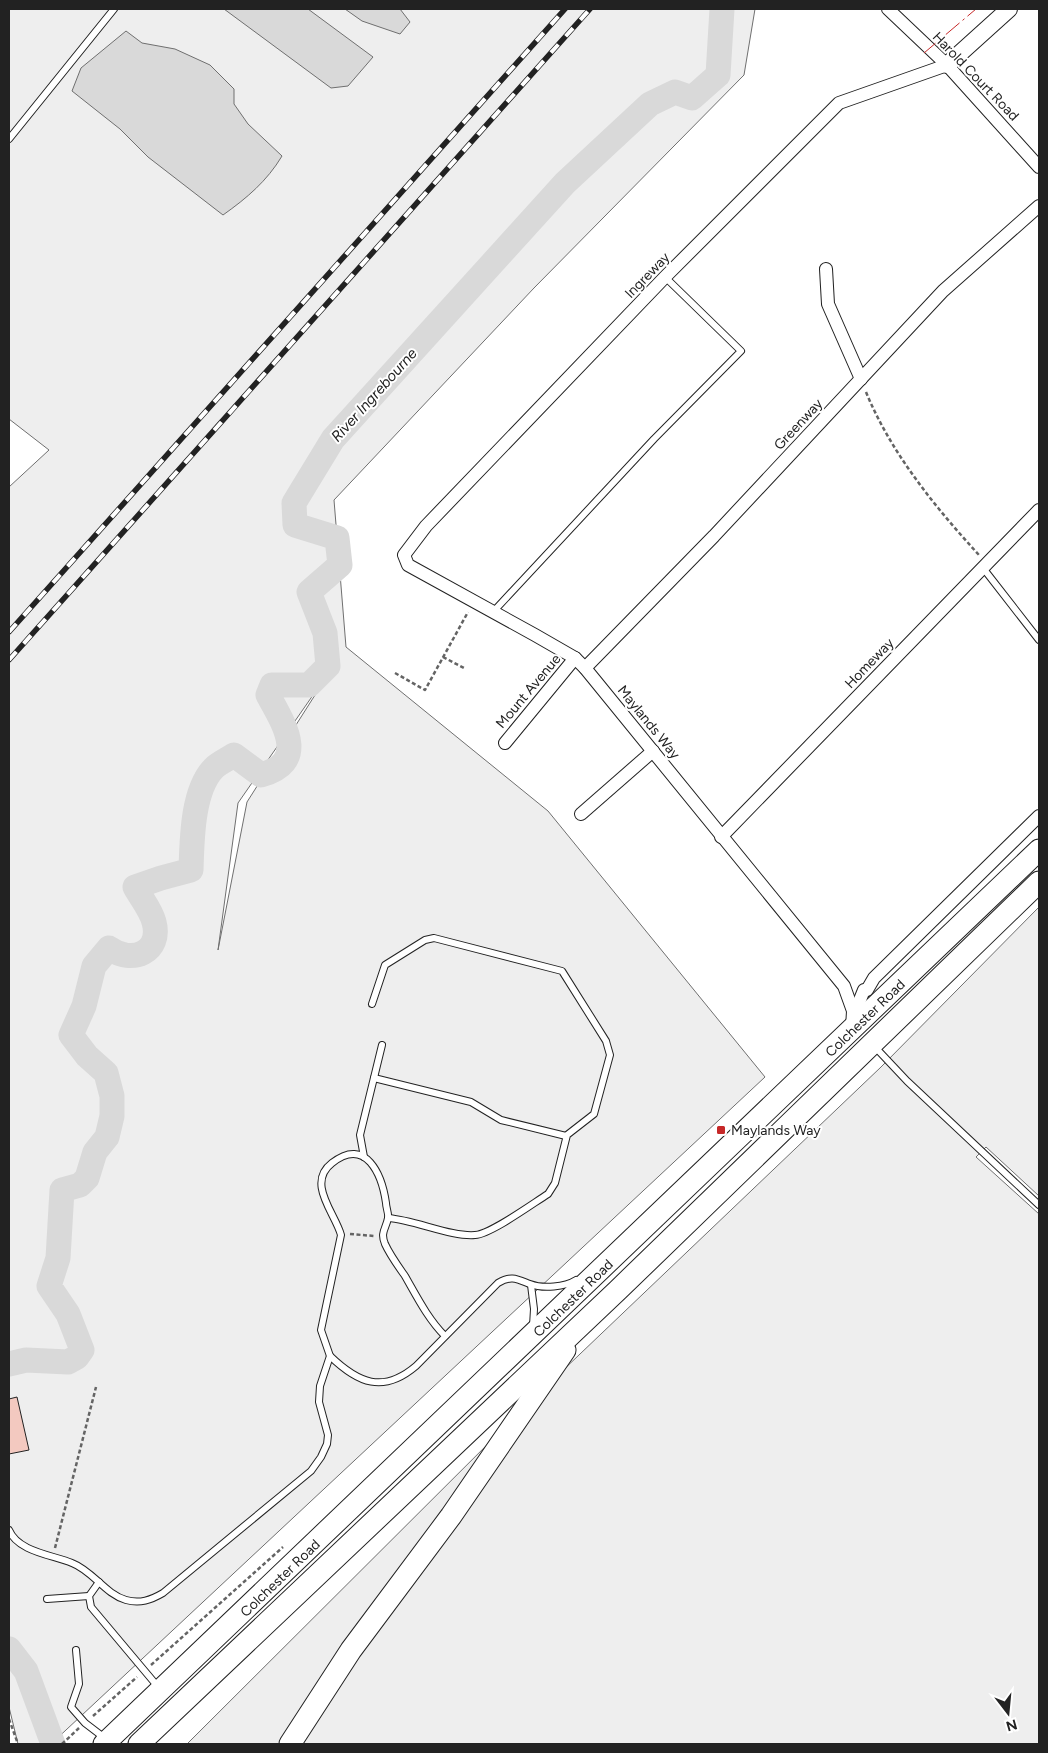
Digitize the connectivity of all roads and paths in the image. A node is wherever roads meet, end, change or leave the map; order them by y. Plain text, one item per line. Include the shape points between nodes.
1 (114, 9) edge
2 (888, 9) edge
3 (1009, 9) edge
4 (947, 64) junction
5 (9, 138) edge
6 (1039, 167) edge
7 (1039, 206) edge
8 (826, 269) dead end
9 (665, 276) junction
10 (861, 379) junction
11 (1039, 510) edge
12 (404, 556) joint
13 (985, 565) junction
14 (473, 602) junction
15 (493, 612) junction
16 (1039, 640) edge
17 (443, 657) junction
18 (575, 658) junction
19 (464, 668) dead end
20 (585, 668) junction
21 (395, 673) dead end
22 (505, 743) dead end
23 (653, 750) junction
24 (581, 814) dead end
25 (1039, 816) edge
26 (721, 836) junction
27 (1039, 850) edge
28 (1039, 882) edge
29 (904, 981) junction
30 (844, 986) junction
31 (866, 990) junction
32 (372, 1004) dead end
33 (852, 1025) junction
34 (382, 1045) dead end
35 (872, 1045) junction
36 (374, 1078) junction
37 (566, 1136) junction
38 (364, 1157) junction
39 (1039, 1205) edge
40 (657, 1216) junction
41 (388, 1218) junction
42 (341, 1235) junction
43 (383, 1238) junction
44 (607, 1252) dead end
45 (586, 1272) dead end
46 (531, 1285) junction
47 (582, 1322) junction
48 (445, 1336) junction
49 (533, 1336) junction
50 (330, 1356) junction
51 (96, 1387) dead end
52 (9, 1530) edge
53 (287, 1543) dead end
54 (53, 1556) junction
55 (99, 1582) junction
56 (89, 1596) junction
57 (47, 1599) dead end
58 (76, 1650) dead end
59 (144, 1671) junction
60 (161, 1691) junction
61 (9, 1719) edge
62 (85, 1723) junction
63 (103, 1743) edge
64 (18, 1744) edge
65 (62, 1744) edge
66 (139, 1744) edge
67 (290, 1744) edge

1 - 5 lane
2 - 4 street, Harold Court Road
3 - 4 street
4 - 6 street, Harold Court Road
4 - 9 street, Ingreway via 839,103
7 - 10 street, Greenway via 943,291
8 - 10 street via 828,304
9 - 12 street, Ingreway via 426,526
9 - 15 lane via 741,351
10 - 13 path via 888,439
10 - 20 street, Greenway
11 - 13 street, Homeway
12 - 14 street, Maylands Way via 408,565
13 - 16 lane
13 - 26 street, Homeway
14 - 15 street, Maylands Way
14 - 17 path
15 - 18 street, Maylands Way
17 - 19 path
17 - 21 path via 425,690
18 - 20 street, Maylands Way
18 - 22 street, Mount Avenue
20 - 23 street, Maylands Way
23 - 24 street
23 - 26 street, Maylands Way
25 - 31 street, Colchester Road via 874,978
26 - 30 street, Maylands Way
27 - 29 highway, Colchester Road
28 - 35 highway, Colchester Road
29 - 31 street
29 - 33 highway, Colchester Road
30 - 31 street
30 - 33 street, Maylands Way via 850,1001
31 - 33 street, Colchester Road
32 - 37 lane via 385,965 430,938 562,971 606,1041 610,1055 594,1114
33 - 40 highway, Colchester Road
34 - 36 lane
35 - 39 lane
35 - 47 highway, Colchester Road
36 - 37 lane via 471,1102 501,1120
36 - 38 lane via 360,1135
37 - 41 lane via 552,1189 487,1232 473,1235
38 - 41 lane via 372,1162 380,1179
38 - 42 lane via 351,1154 336,1160 322,1177 324,1200
40 - 44 lane
40 - 49 highway, Colchester Road
41 - 43 lane
42 - 43 path via 352,1233
42 - 50 lane via 321,1330
43 - 48 lane via 431,1320
45 - 46 lane via 563,1287
46 - 48 lane via 514,1278 498,1283
46 - 49 lane
47 - 66 highway, Colchester Road
47 - 67 highway via 551,1373 352,1650
48 - 50 lane via 405,1375 388,1382 359,1378
49 - 60 highway, Colchester Road
50 - 55 lane via 318,1402 328,1435 322,1457 310,1471 163,1593 150,1600 126,1600
51 - 54 path
52 - 54 lane via 22,1545
53 - 59 path
54 - 55 lane via 74,1564
55 - 56 lane
56 - 57 lane
56 - 59 lane via 92,1607
58 - 62 lane via 79,1684 70,1707
59 - 60 lane
59 - 62 path
60 - 63 highway, Colchester Road
61 - 64 path
62 - 63 lane
62 - 65 path

